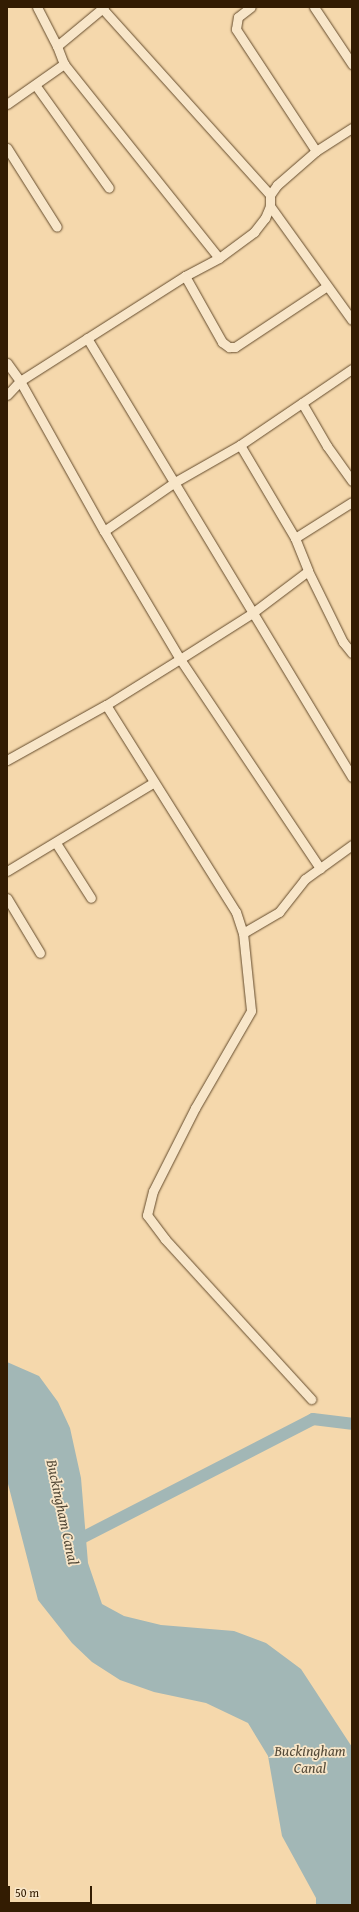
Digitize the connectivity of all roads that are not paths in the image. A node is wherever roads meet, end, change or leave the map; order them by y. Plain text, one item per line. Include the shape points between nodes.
1 (37, 7) edge
2 (251, 7) edge
3 (314, 7) edge
4 (103, 8) edge
5 (57, 46) junction
6 (64, 64) junction
7 (352, 64) edge
8 (36, 86) junction
9 (7, 104) edge
10 (352, 128) edge
11 (7, 148) edge
12 (316, 151) junction
13 (109, 188) dead end
14 (270, 195) junction
15 (270, 206) junction
16 (57, 227) dead end
17 (219, 258) junction
18 (185, 276) junction
19 (327, 286) junction
20 (352, 320) edge
21 (87, 338) junction
22 (7, 363) edge
23 (352, 369) edge
24 (20, 381) junction
25 (7, 395) edge
26 (302, 403) junction
27 (240, 445) junction
28 (352, 481) edge
29 (175, 482) junction
30 (352, 502) edge
31 (104, 531) junction
32 (295, 538) junction
33 (308, 571) junction
34 (251, 614) junction
35 (352, 653) edge
36 (180, 659) junction
37 (106, 705) junction
38 (7, 760) edge
39 (352, 777) edge
40 (153, 783) junction
41 (56, 843) junction
42 (352, 845) edge
43 (320, 868) junction
44 (7, 871) edge
45 (7, 898) edge
46 (91, 898) dead end
47 (243, 933) junction
48 (40, 953) dead end
49 (310, 1399) dead end

1 - 5 street
2 - 12 street via 238,16 236,29
3 - 7 street
4 - 5 street
4 - 14 street
5 - 6 street
6 - 8 street
6 - 17 street
8 - 9 street
8 - 13 street
10 - 12 street
11 - 16 street
12 - 14 street via 286,175
14 - 15 street
15 - 17 street via 261,226
15 - 19 street
17 - 18 street
18 - 19 street via 222,342 229,347 235,347
18 - 21 street
19 - 20 street
21 - 24 street
21 - 29 street
22 - 24 street
23 - 26 street
24 - 25 street
24 - 31 street
26 - 27 street
26 - 28 street via 327,446
27 - 29 street
27 - 32 street
29 - 31 street
29 - 34 street
30 - 32 street
31 - 36 street
32 - 33 street
33 - 34 street
33 - 35 street via 343,642
34 - 36 street
34 - 39 street
36 - 37 street
36 - 43 street
37 - 38 street
37 - 40 street
40 - 41 street
40 - 47 street via 236,912
41 - 44 street
41 - 46 street
42 - 43 street
43 - 47 street via 305,879 279,912
45 - 48 street
47 - 49 street via 251,1011 195,1108 153,1191 147,1215 165,1239

